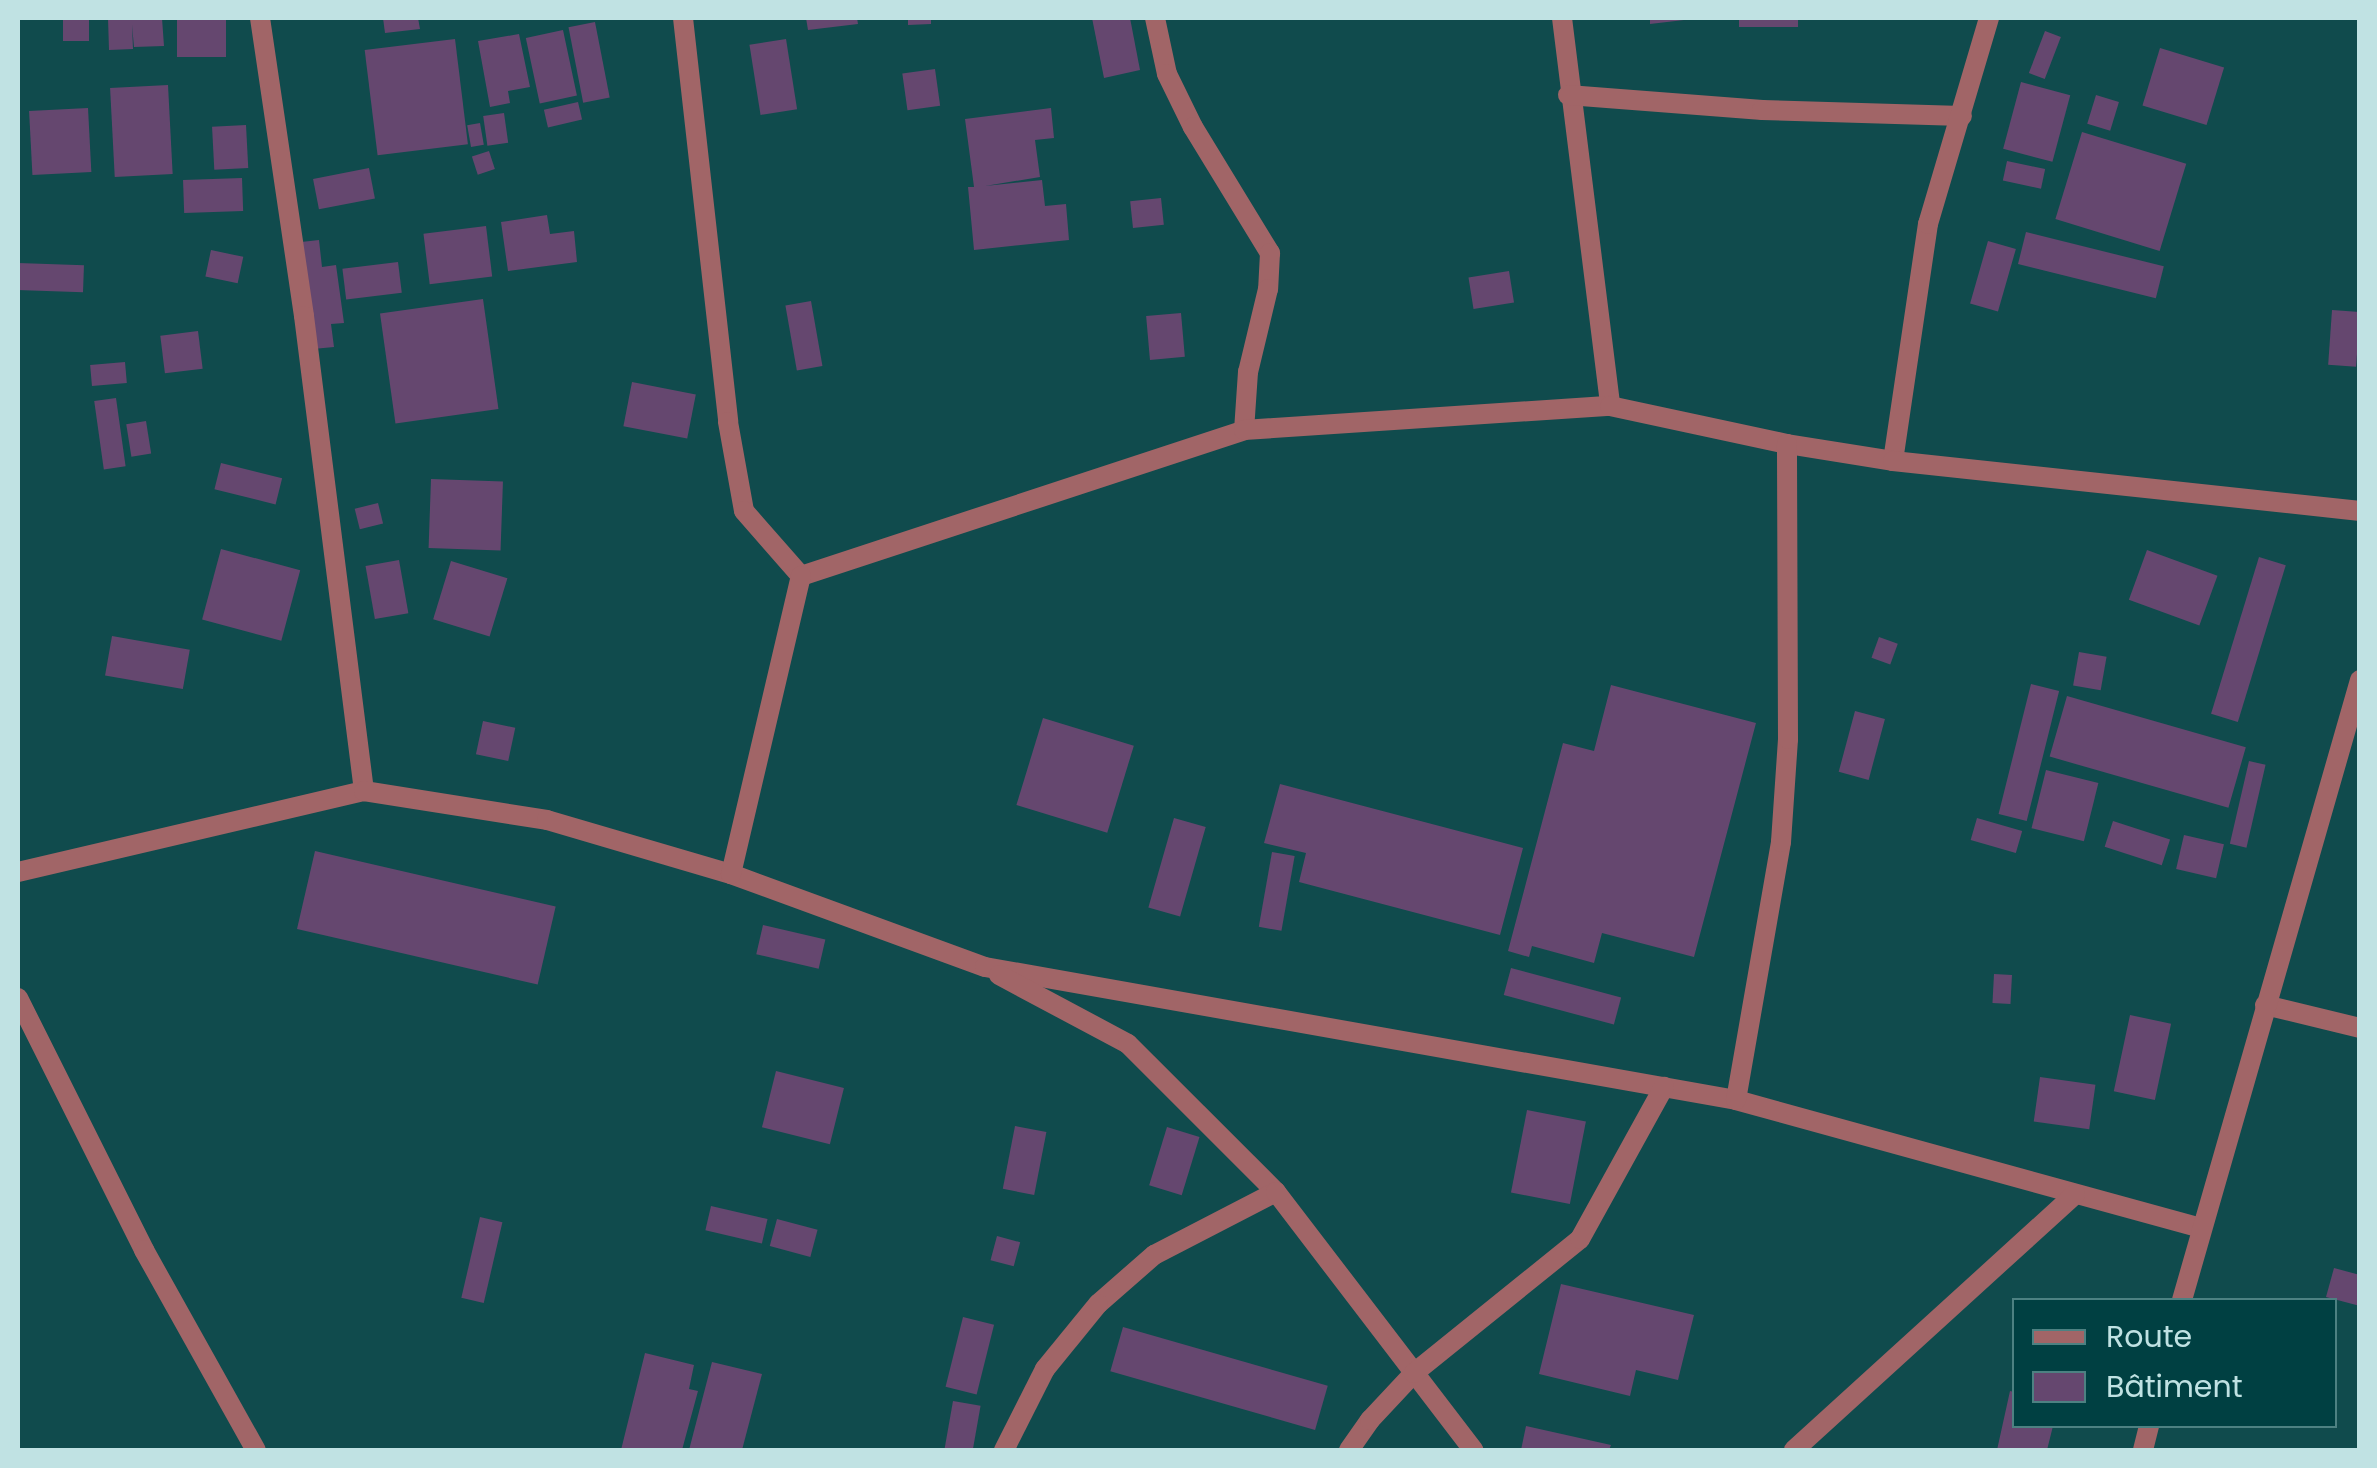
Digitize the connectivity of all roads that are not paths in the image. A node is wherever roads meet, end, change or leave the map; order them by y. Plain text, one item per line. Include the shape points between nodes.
1 (260, 18) edge
2 (683, 18) edge
3 (1155, 18) edge
4 (1562, 18) edge
5 (1989, 18) edge
6 (1568, 95) junction
7 (1962, 116) junction
8 (1610, 406) junction
9 (1244, 430) junction
10 (1787, 444) junction
11 (1893, 461) junction
12 (2360, 511) edge
13 (801, 576) junction
14 (2360, 680) edge
15 (364, 791) junction
16 (18, 872) edge
17 (731, 874) junction
18 (985, 967) junction
19 (18, 998) edge
20 (2265, 1005) junction
21 (2360, 1028) edge
22 (1664, 1087) junction
23 (1736, 1100) junction
24 (1276, 1192) junction
25 (2075, 1194) junction
26 (2200, 1228) junction
27 (2182, 1298) edge
28 (1414, 1373) junction
29 (256, 1450) edge
30 (1004, 1450) edge
31 (1349, 1450) edge
32 (1473, 1450) edge
33 (1794, 1450) edge

1 - 15 street
2 - 13 street via 744,511
3 - 9 street via 1167,74 1270,253
4 - 6 street
5 - 7 street
6 - 7 street
6 - 8 street
7 - 11 street via 1928,224
8 - 9 street
8 - 10 street
9 - 13 street
10 - 11 street
10 - 23 street via 1788,739 1781,842
11 - 12 street
13 - 17 street
14 - 20 street
15 - 16 street
15 - 17 street via 547,820
17 - 18 street
18 - 22 street
18 - 24 street via 1128,1044
19 - 29 street via 144,1250
20 - 21 street
20 - 26 street
22 - 23 street
22 - 28 street via 1580,1239
23 - 25 street
24 - 28 street
24 - 30 street via 1154,1255 1098,1304 1044,1369
25 - 26 street
25 - 33 street
26 - 27 street
28 - 31 street
28 - 32 street

